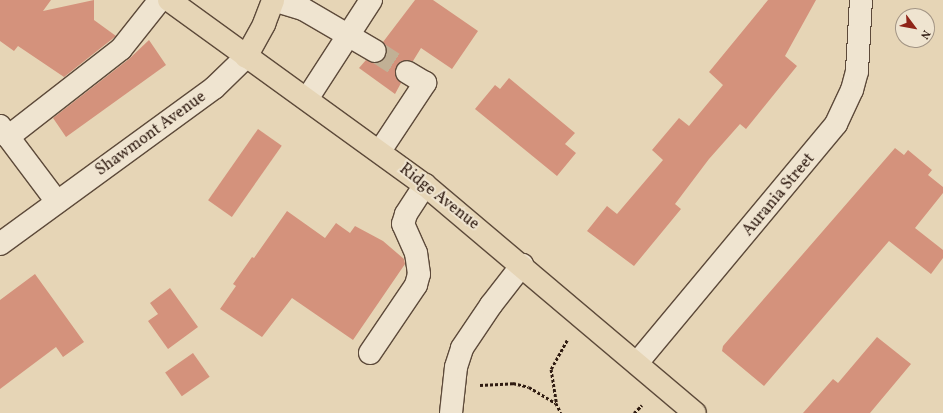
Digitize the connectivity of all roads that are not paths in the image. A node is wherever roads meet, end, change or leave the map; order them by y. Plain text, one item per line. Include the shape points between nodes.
1 (160, 0) edge
2 (168, 0) edge
3 (273, 0) edge
4 (371, 0) edge
5 (861, 0) edge
6 (349, 34) junction
7 (375, 51) tunnel mouth
8 (246, 57) junction
9 (408, 72) tunnel mouth
10 (307, 99) junction
11 (4, 132) edge
12 (380, 152) junction
13 (425, 185) junction
14 (57, 202) junction
15 (0, 244) edge
16 (522, 265) junction
17 (370, 353) dead end
18 (637, 363) junction
19 (451, 413) edge
20 (695, 413) edge

1 - 11 street via 121,49
2 - 8 main road, Ridge Avenue
3 - 6 street via 303,9
3 - 8 main road, Shawmont Avenue via 262,30
4 - 6 street
5 - 18 street, Aurania Street via 857,71 848,102 836,124
6 - 7 street
6 - 10 street
8 - 10 main road, Ridge Avenue
8 - 14 street, Shawmont Avenue via 214,88
9 - 12 street via 425,83
10 - 12 main road, Ridge Avenue
11 - 14 street
12 - 13 main road, Ridge Avenue
13 - 16 main road, Ridge Avenue
13 - 17 street via 406,214 403,224 416,253 419,274 416,285
14 - 15 street, Shawmont Avenue
16 - 18 main road, Ridge Avenue
16 - 19 street via 462,348 456,367
18 - 20 main road, Ridge Avenue

